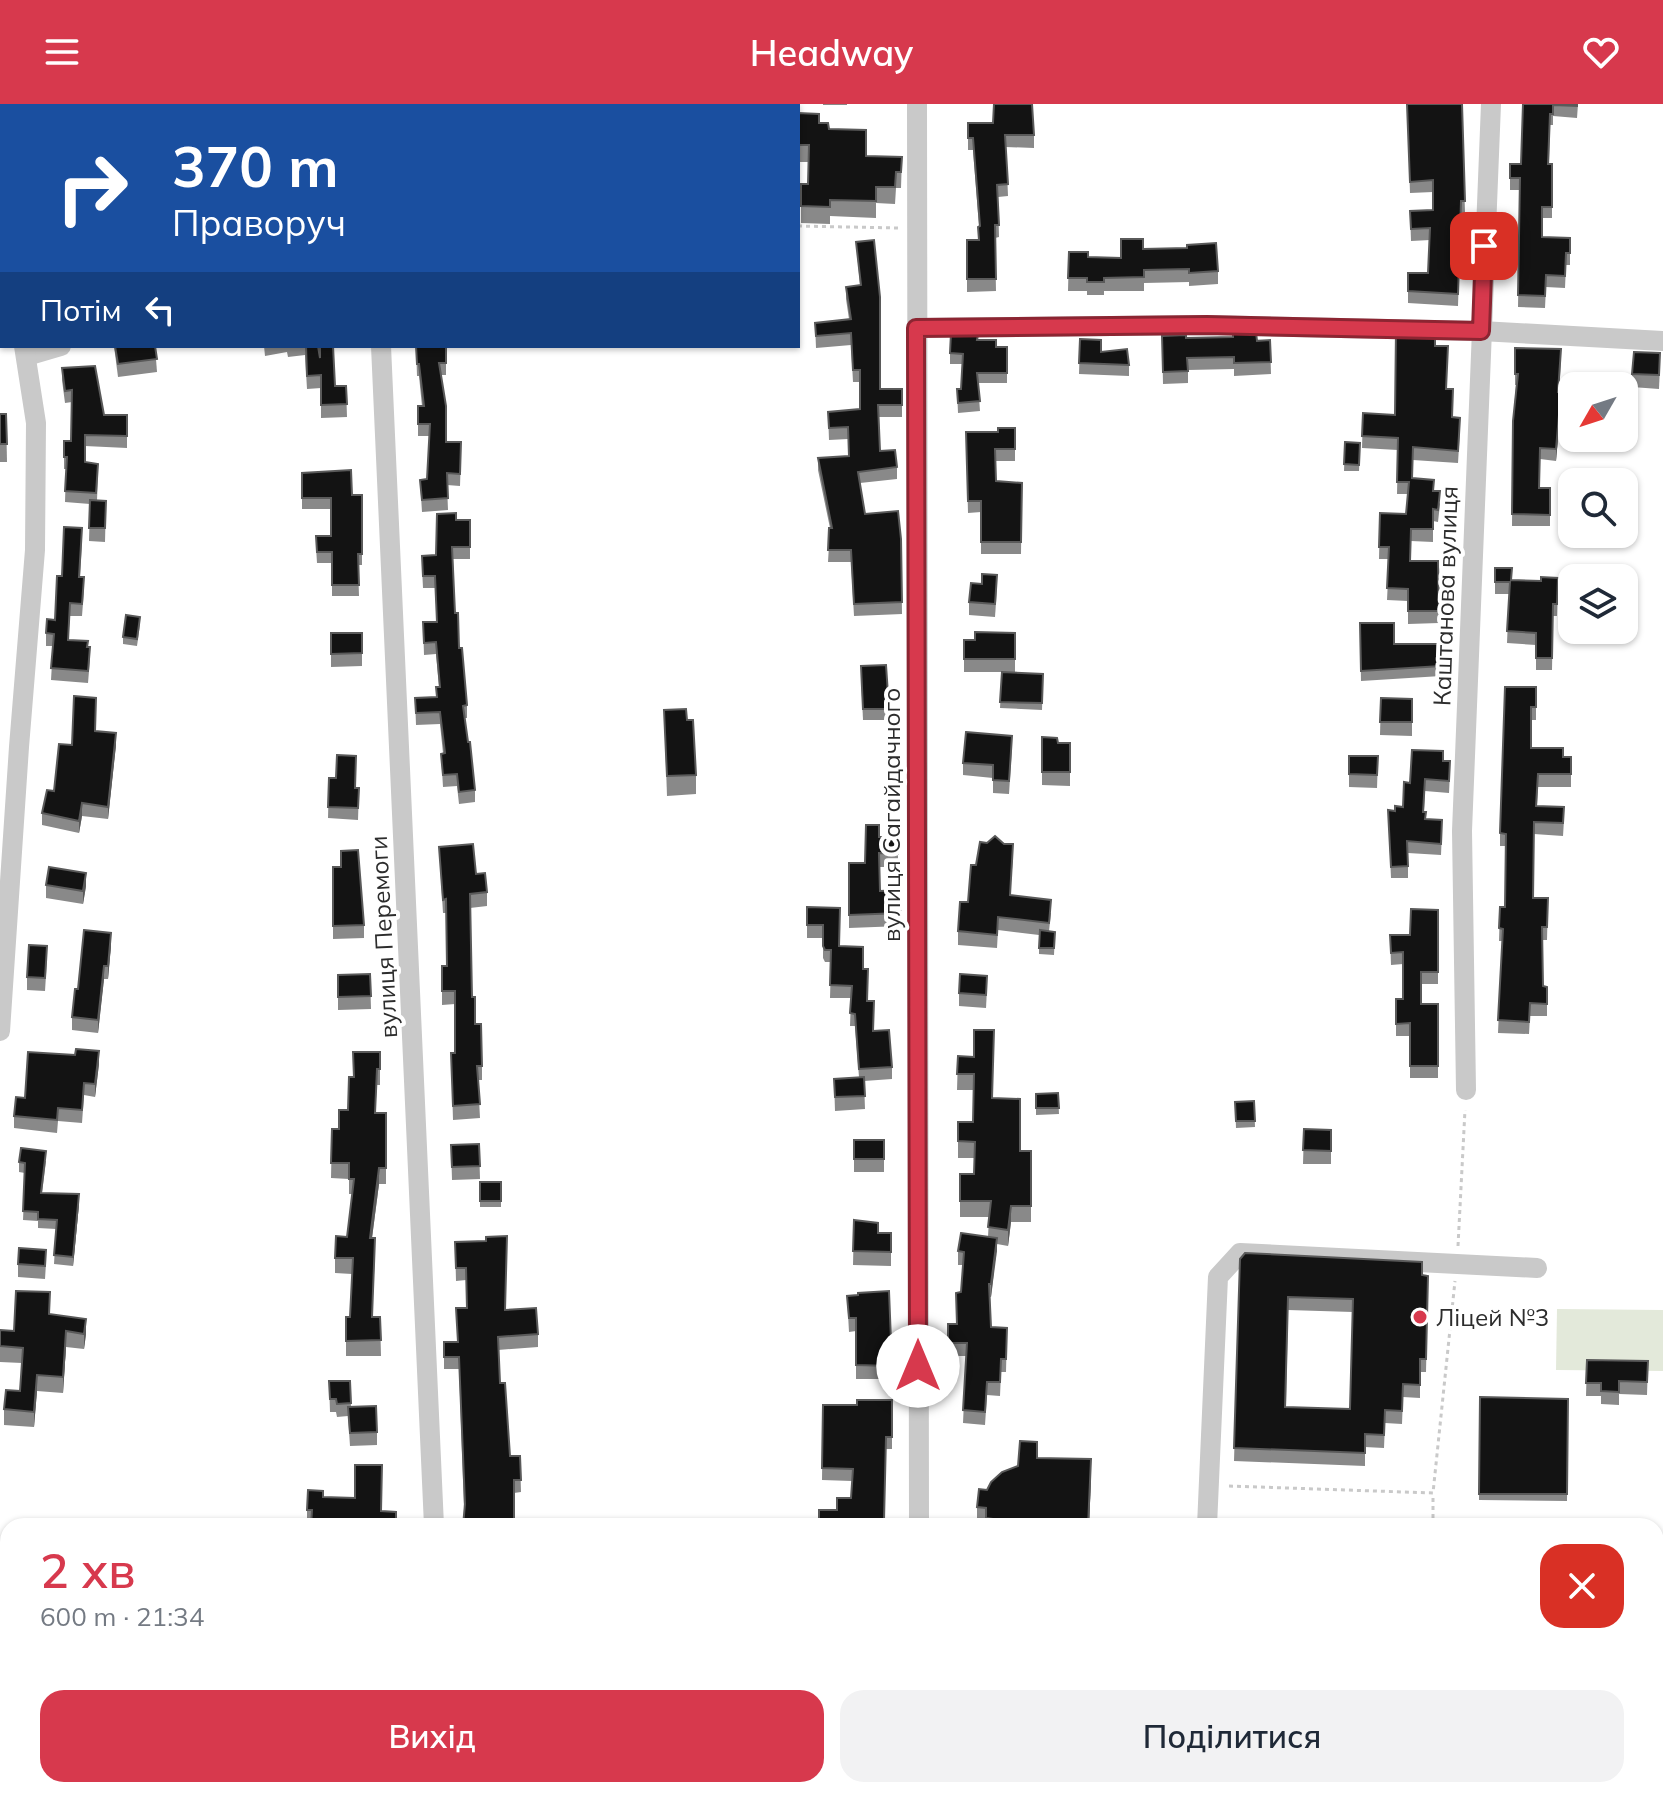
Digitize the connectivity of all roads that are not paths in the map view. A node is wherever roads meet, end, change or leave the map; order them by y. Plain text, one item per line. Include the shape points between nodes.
1 (917, 104) edge
2 (1491, 104) edge
3 (916, 328) junction
4 (1481, 331) junction
5 (1663, 341) edge
6 (47, 348) edge
7 (381, 348) edge
8 (25, 351) edge
9 (0, 1031) edge
10 (1466, 1090) road end
11 (1537, 1268) dead end
12 (434, 1518) edge
13 (919, 1518) edge
14 (1207, 1518) edge

1 - 3 street, вулиця Сагайдачного
2 - 4 street, Каштанова вулиця
3 - 4 street via 1207,325
3 - 13 street, вулиця Сагайдачного
4 - 5 street
4 - 10 street, Каштанова вулиця via 1462,831
6 - 8 street
7 - 12 street, вулиця Перемоги
8 - 9 street via 36,423 35,550
11 - 14 street via 1240,1253 1218,1277

